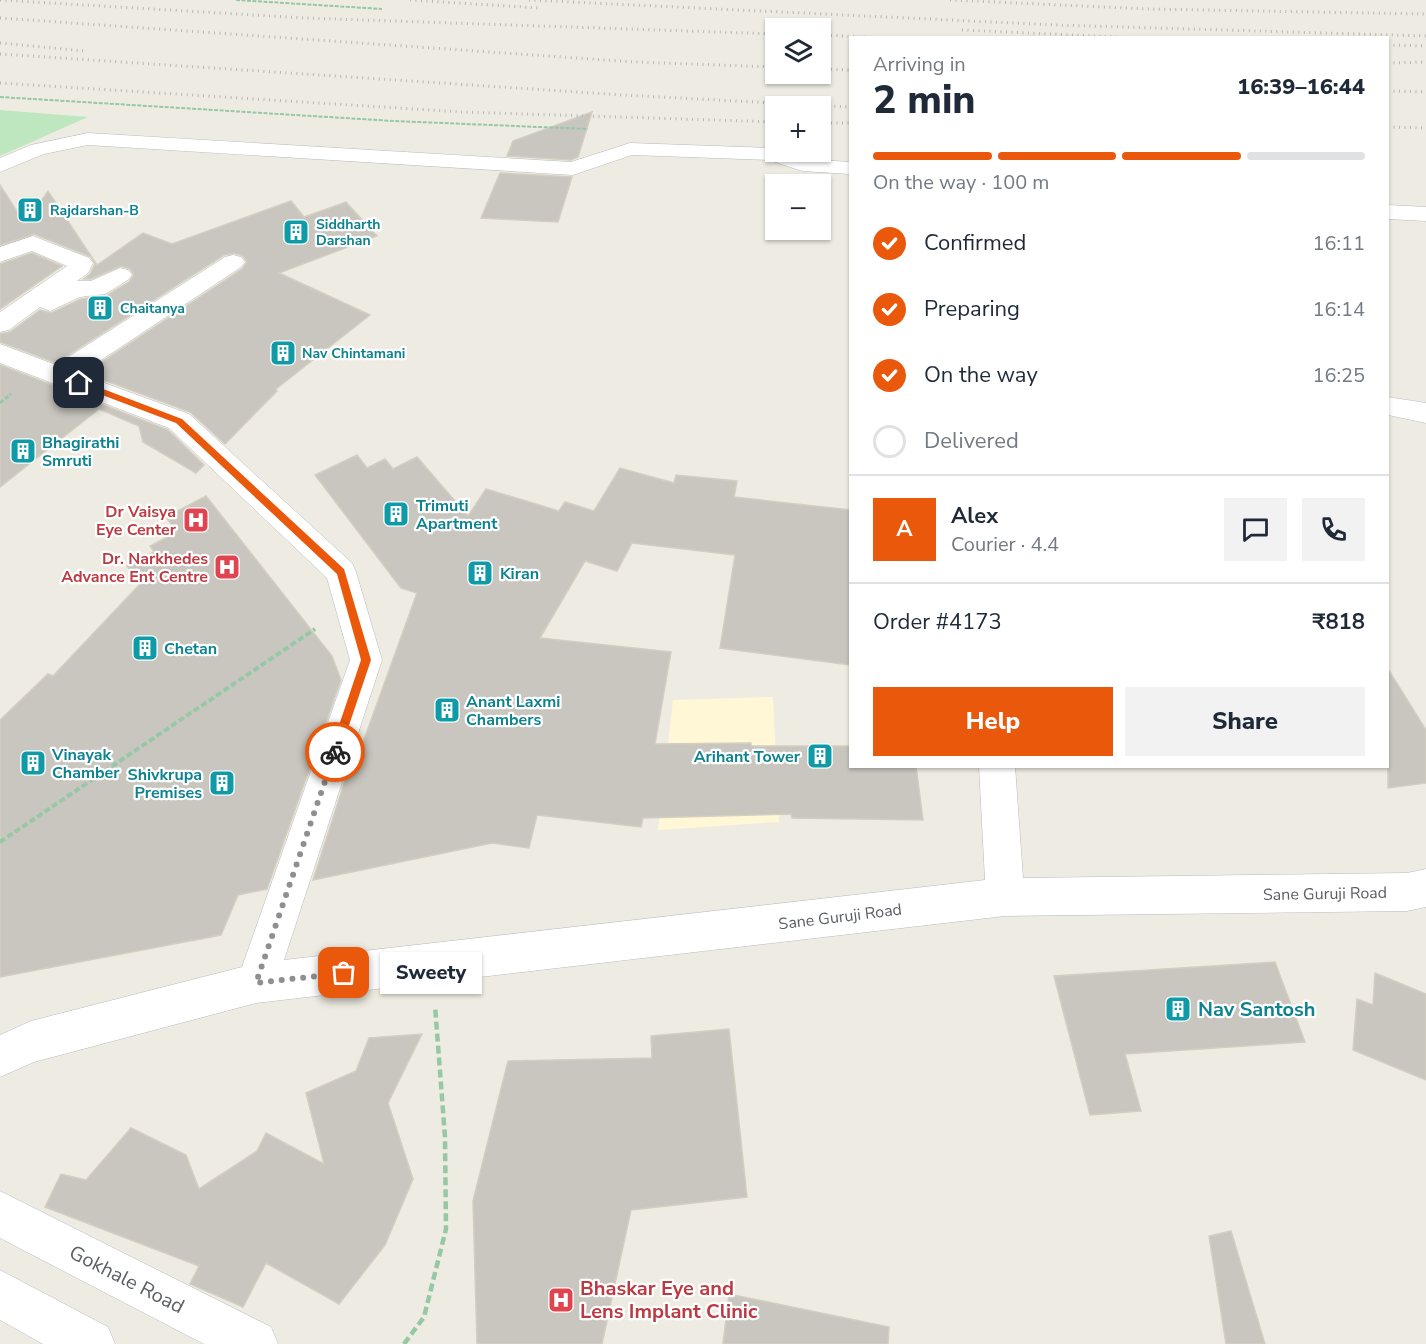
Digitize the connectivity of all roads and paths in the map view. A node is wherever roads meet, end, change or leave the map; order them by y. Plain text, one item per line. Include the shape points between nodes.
1 (236, 0) edge
2 (382, 9) dead end
3 (0, 97) edge
4 (596, 129) dead end
5 (0, 166) edge
6 (849, 168) edge
7 (1389, 212) edge
8 (1426, 214) edge
9 (0, 255) edge
10 (232, 262) dead end
11 (120, 275) dead end
12 (0, 324) edge
13 (0, 335) edge
14 (0, 353) edge
15 (59, 375) junction
16 (1389, 406) edge
17 (1426, 413) edge
18 (350, 605) junction
19 (997, 768) edge
20 (0, 842) edge
21 (1426, 888) edge
22 (1005, 897) junction
23 (431, 963) junction
24 (256, 983) junction
25 (0, 1056) edge
26 (0, 1214) edge
27 (0, 1294) edge
28 (91, 1344) edge
29 (254, 1344) edge
30 (404, 1344) edge

1 - 2 path
3 - 4 path
5 - 6 street via 38,149 88,139 573,169 630,149 772,154 802,165
7 - 8 street
9 - 12 street via 33,243 81,262 80,268
10 - 15 street
11 - 13 street via 96,289 66,293
14 - 15 street
15 - 18 street via 179,421 341,572
16 - 17 street
18 - 20 path
18 - 24 street via 366,660
19 - 22 street
21 - 22 street, Sane Guruji Road via 1407,892
22 - 23 street, Sane Guruji Road
23 - 24 street, Sane Guruji Road
23 - 30 path via 445,1137 446,1228 424,1317
24 - 25 street, Sane Guruji Road via 31,1042
26 - 29 street, Gokhale Road
27 - 28 street

